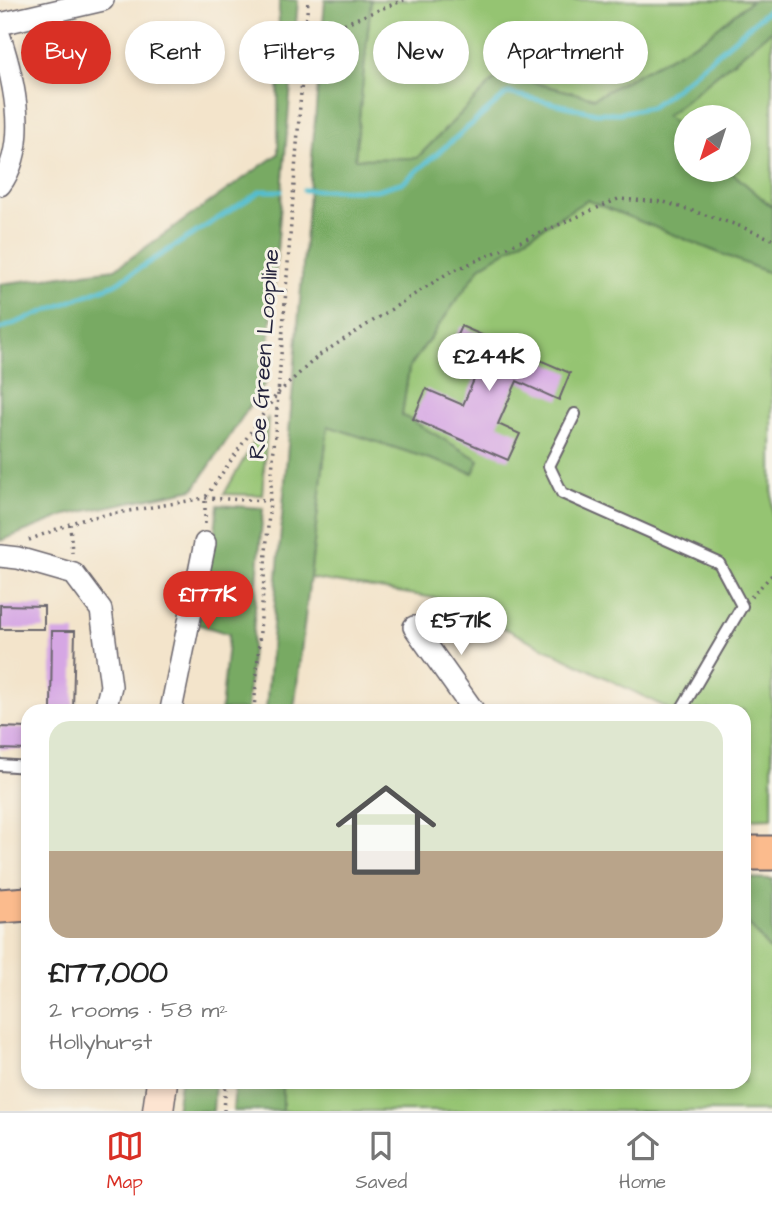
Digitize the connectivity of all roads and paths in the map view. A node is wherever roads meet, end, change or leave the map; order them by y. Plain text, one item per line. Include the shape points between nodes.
1 (103, 0) edge
2 (308, 0) edge
3 (404, 0) edge
4 (306, 21) edge
5 (351, 21) edge
6 (0, 24) edge
7 (0, 37) edge
8 (301, 84) edge
9 (9, 122) edge
10 (0, 185) edge
11 (772, 239) edge
12 (277, 394) junction
13 (575, 414) dead end
14 (205, 498) junction
15 (270, 501) junction
16 (71, 524) junction
17 (23, 541) dead end
18 (205, 544) joint
19 (0, 556) edge
20 (74, 575) junction
21 (772, 575) edge
22 (741, 606) junction
23 (414, 627) dead end
24 (106, 704) edge
25 (172, 704) edge
26 (254, 704) edge
27 (469, 704) edge
28 (684, 704) edge
29 (0, 765) edge
30 (21, 766) edge
31 (751, 853) edge
32 (772, 853) edge
33 (21, 904) edge
34 (0, 906) edge
35 (161, 1089) edge
36 (226, 1089) edge
37 (158, 1111) edge
38 (224, 1111) edge

1 - 6 street
2 - 4 path, Roe Green Loopline
3 - 5 path
7 - 9 street via 9,65
8 - 12 path, Roe Green Loopline
9 - 10 street via 16,145
11 - 12 path via 664,202 618,199 448,273 318,356
12 - 14 path
12 - 15 path, Roe Green Loopline
13 - 22 lane via 549,466 562,493 719,563
14 - 15 path
14 - 16 path
14 - 18 path
15 - 26 path, Roe Green Loopline
16 - 17 path
16 - 20 path
18 - 25 street
19 - 20 street
20 - 24 street via 101,610 111,686
21 - 22 path
22 - 28 lane
23 - 27 street
29 - 30 lane
31 - 32 main road
33 - 34 main road
35 - 37 street
36 - 38 path

